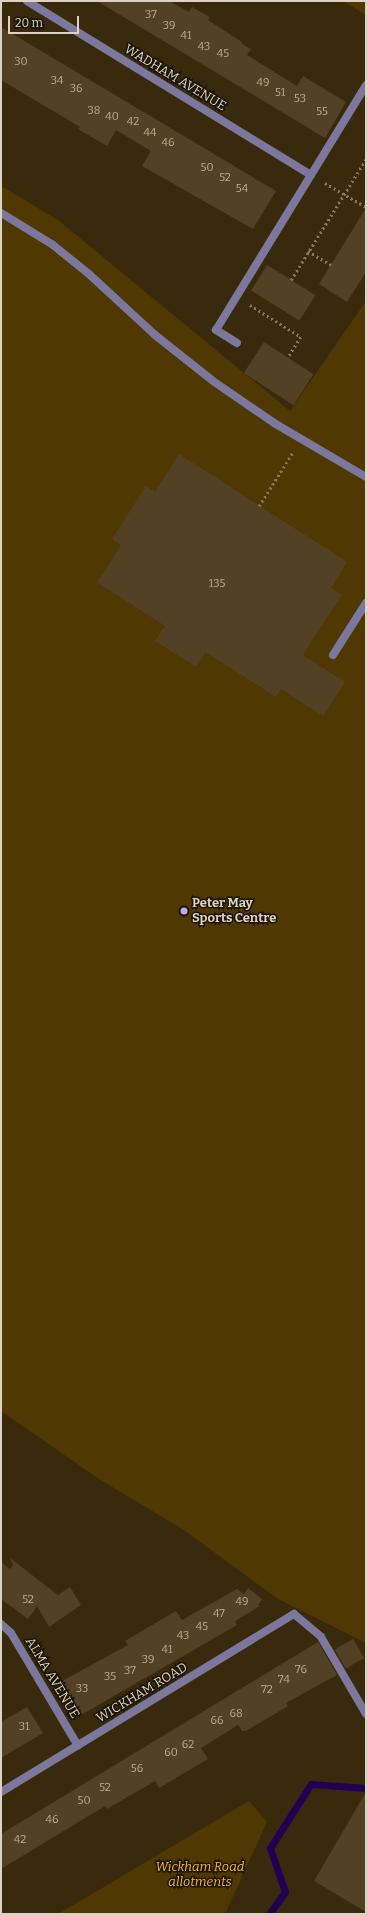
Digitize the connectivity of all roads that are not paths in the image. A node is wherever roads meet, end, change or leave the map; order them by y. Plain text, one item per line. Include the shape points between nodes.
1 (27, 1) edge
2 (366, 85) edge
3 (311, 175) junction
4 (1, 213) edge
5 (237, 343) dead end
6 (366, 477) edge
7 (366, 603) edge
8 (333, 655) dead end
9 (1, 1624) edge
10 (366, 1714) edge
11 (78, 1746) junction
12 (1, 1792) edge

1 - 3 street, WADHAM AVENUE
2 - 3 street
3 - 5 street via 216,330
4 - 6 street via 53,246 90,275 155,335 213,381 301,439
7 - 8 street
9 - 11 street, ALMA AVENUE via 11,1633
10 - 11 street, WICKHAM ROAD via 321,1638 294,1614
11 - 12 street, WICKHAM ROAD

